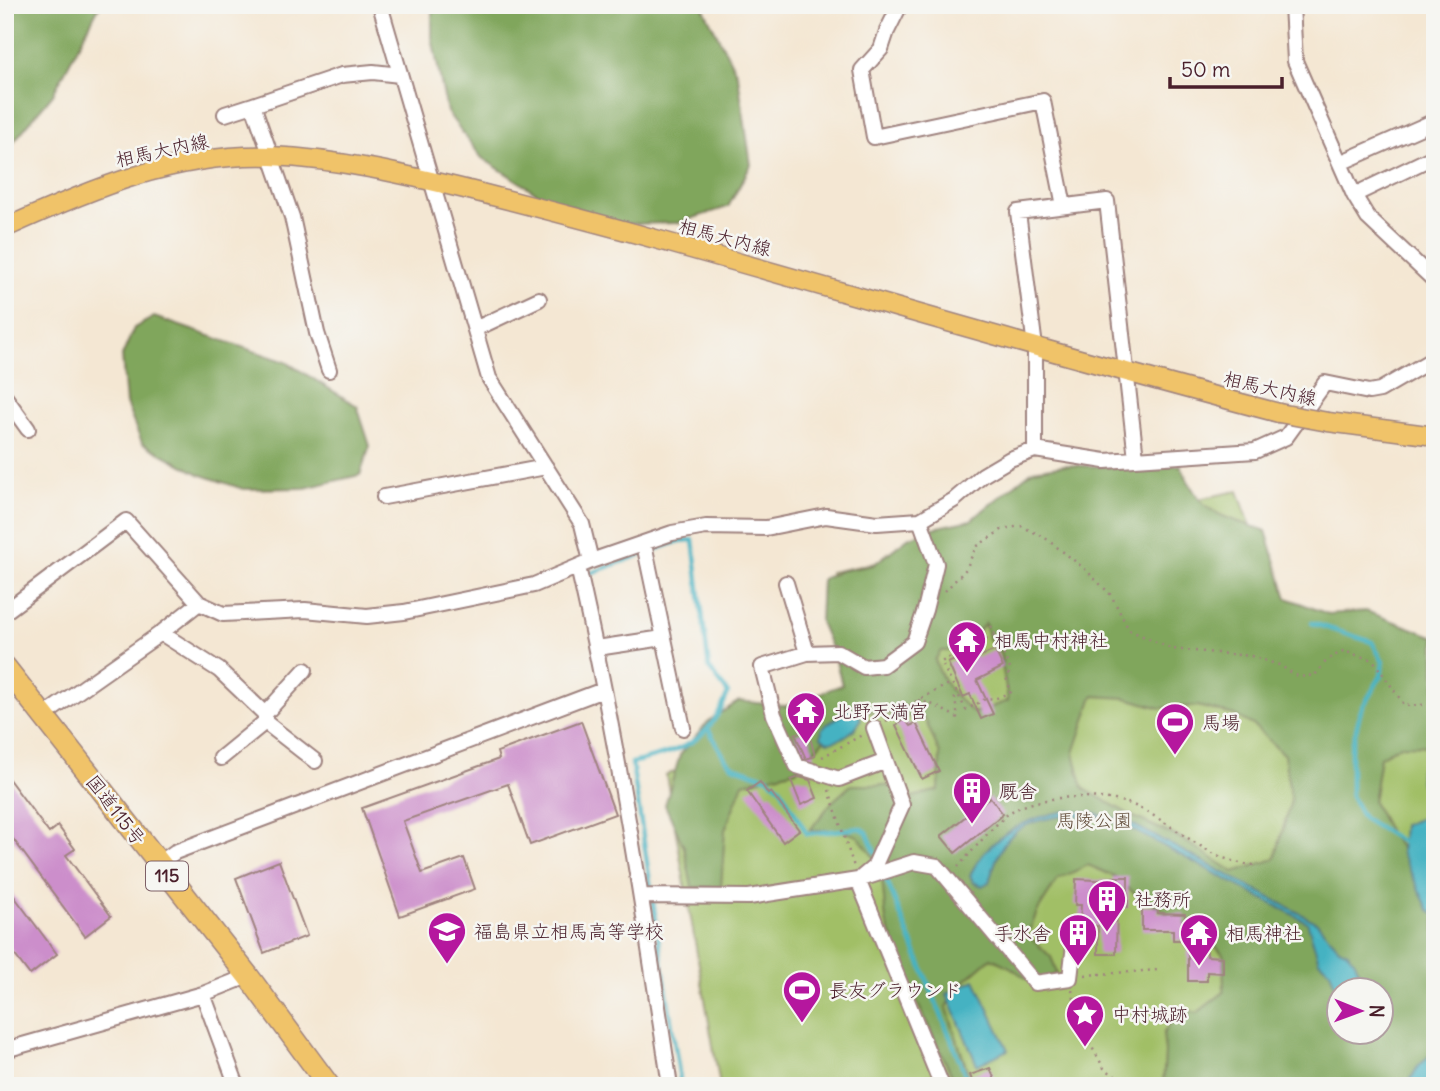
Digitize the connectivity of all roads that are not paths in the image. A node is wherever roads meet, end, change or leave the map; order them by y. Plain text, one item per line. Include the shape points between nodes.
1 (380, 5) edge
2 (900, 5) edge
3 (1292, 5) edge
4 (400, 75) junction
5 (253, 105) junction
6 (225, 114) dead end
7 (1435, 121) edge
8 (271, 156) junction
9 (1435, 156) edge
10 (1340, 163) junction
11 (433, 181) junction
12 (1353, 195) junction
13 (1064, 206) junction
14 (5, 228) edge
15 (1435, 281) edge
16 (539, 299) dead end
17 (475, 329) junction
18 (1035, 347) junction
19 (1435, 358) edge
20 (329, 370) dead end
21 (1127, 374) junction
22 (5, 397) edge
23 (28, 429) dead end
24 (1435, 436) edge
25 (1035, 450) junction
26 (1136, 458) junction
27 (545, 467) junction
28 (384, 497) dead end
29 (920, 520) junction
30 (644, 544) junction
31 (585, 564) junction
32 (786, 583) dead end
33 (199, 603) junction
34 (5, 612) edge
35 (161, 633) junction
36 (663, 638) junction
37 (597, 648) junction
38 (807, 653) junction
39 (5, 667) edge
40 (305, 670) dead end
41 (603, 690) junction
42 (43, 716) junction
43 (265, 718) junction
44 (683, 728) dead end
45 (874, 728) road end
46 (221, 758) dead end
47 (315, 761) dead end
48 (886, 761) junction
49 (158, 864) junction
50 (858, 880) junction
51 (641, 896) junction
52 (1076, 928) dead end
53 (248, 976) junction
54 (203, 994) junction
55 (5, 1050) edge
56 (237, 1086) edge
57 (329, 1086) edge
58 (670, 1086) edge
59 (942, 1086) edge

1 - 4 street
2 - 13 street via 881,49 862,70 874,137 1044,101
3 - 10 street via 1295,61
4 - 5 street via 342,75
4 - 11 street
5 - 6 street
5 - 8 street
7 - 10 street
8 - 11 main road, 相馬大内線 via 358,165
8 - 14 main road, 相馬大内線 via 214,160 129,176
8 - 20 street via 292,217
9 - 12 street
10 - 12 street
11 - 17 street
11 - 18 main road, 相馬大内線
12 - 15 street via 1368,218
13 - 18 street via 1018,212
13 - 21 street via 1107,201
16 - 17 street
17 - 27 street via 489,378
18 - 21 main road, 相馬大内線
18 - 25 street
19 - 26 street via 1380,390 1325,383 1286,437 1255,451
21 - 24 main road, 相馬大内線, bridge via 1279,413
21 - 26 street
22 - 23 street
25 - 26 street via 1105,461
25 - 29 street via 1010,459
27 - 28 street
27 - 31 street via 582,524
29 - 30 street via 877,523 826,516 766,528 706,527
29 - 38 street via 936,564 914,642 884,665 864,667 838,652
30 - 31 street
30 - 36 street
31 - 33 street via 534,585 367,616 305,610 223,614
31 - 37 street
32 - 38 street
33 - 34 street via 126,522
33 - 35 street
35 - 42 street
35 - 43 street via 219,670
36 - 37 street
36 - 44 street
37 - 41 street
38 - 48 street via 762,667 774,715 797,766 839,779
39 - 42 highway, 国道115号 / 115
40 - 43 street
41 - 49 street via 175,852
41 - 51 street
42 - 49 highway, 国道115号 / 115
43 - 46 street
43 - 47 street
45 - 48 street
48 - 50 street via 902,805 874,867
49 - 53 highway, 国道115号 / 115
50 - 51 street via 749,897
50 - 52 street via 914,862 937,866 1035,984 1070,978
50 - 59 street
51 - 58 street
53 - 54 street
53 - 57 highway, 国道115号 / 115
54 - 55 street
54 - 56 street

